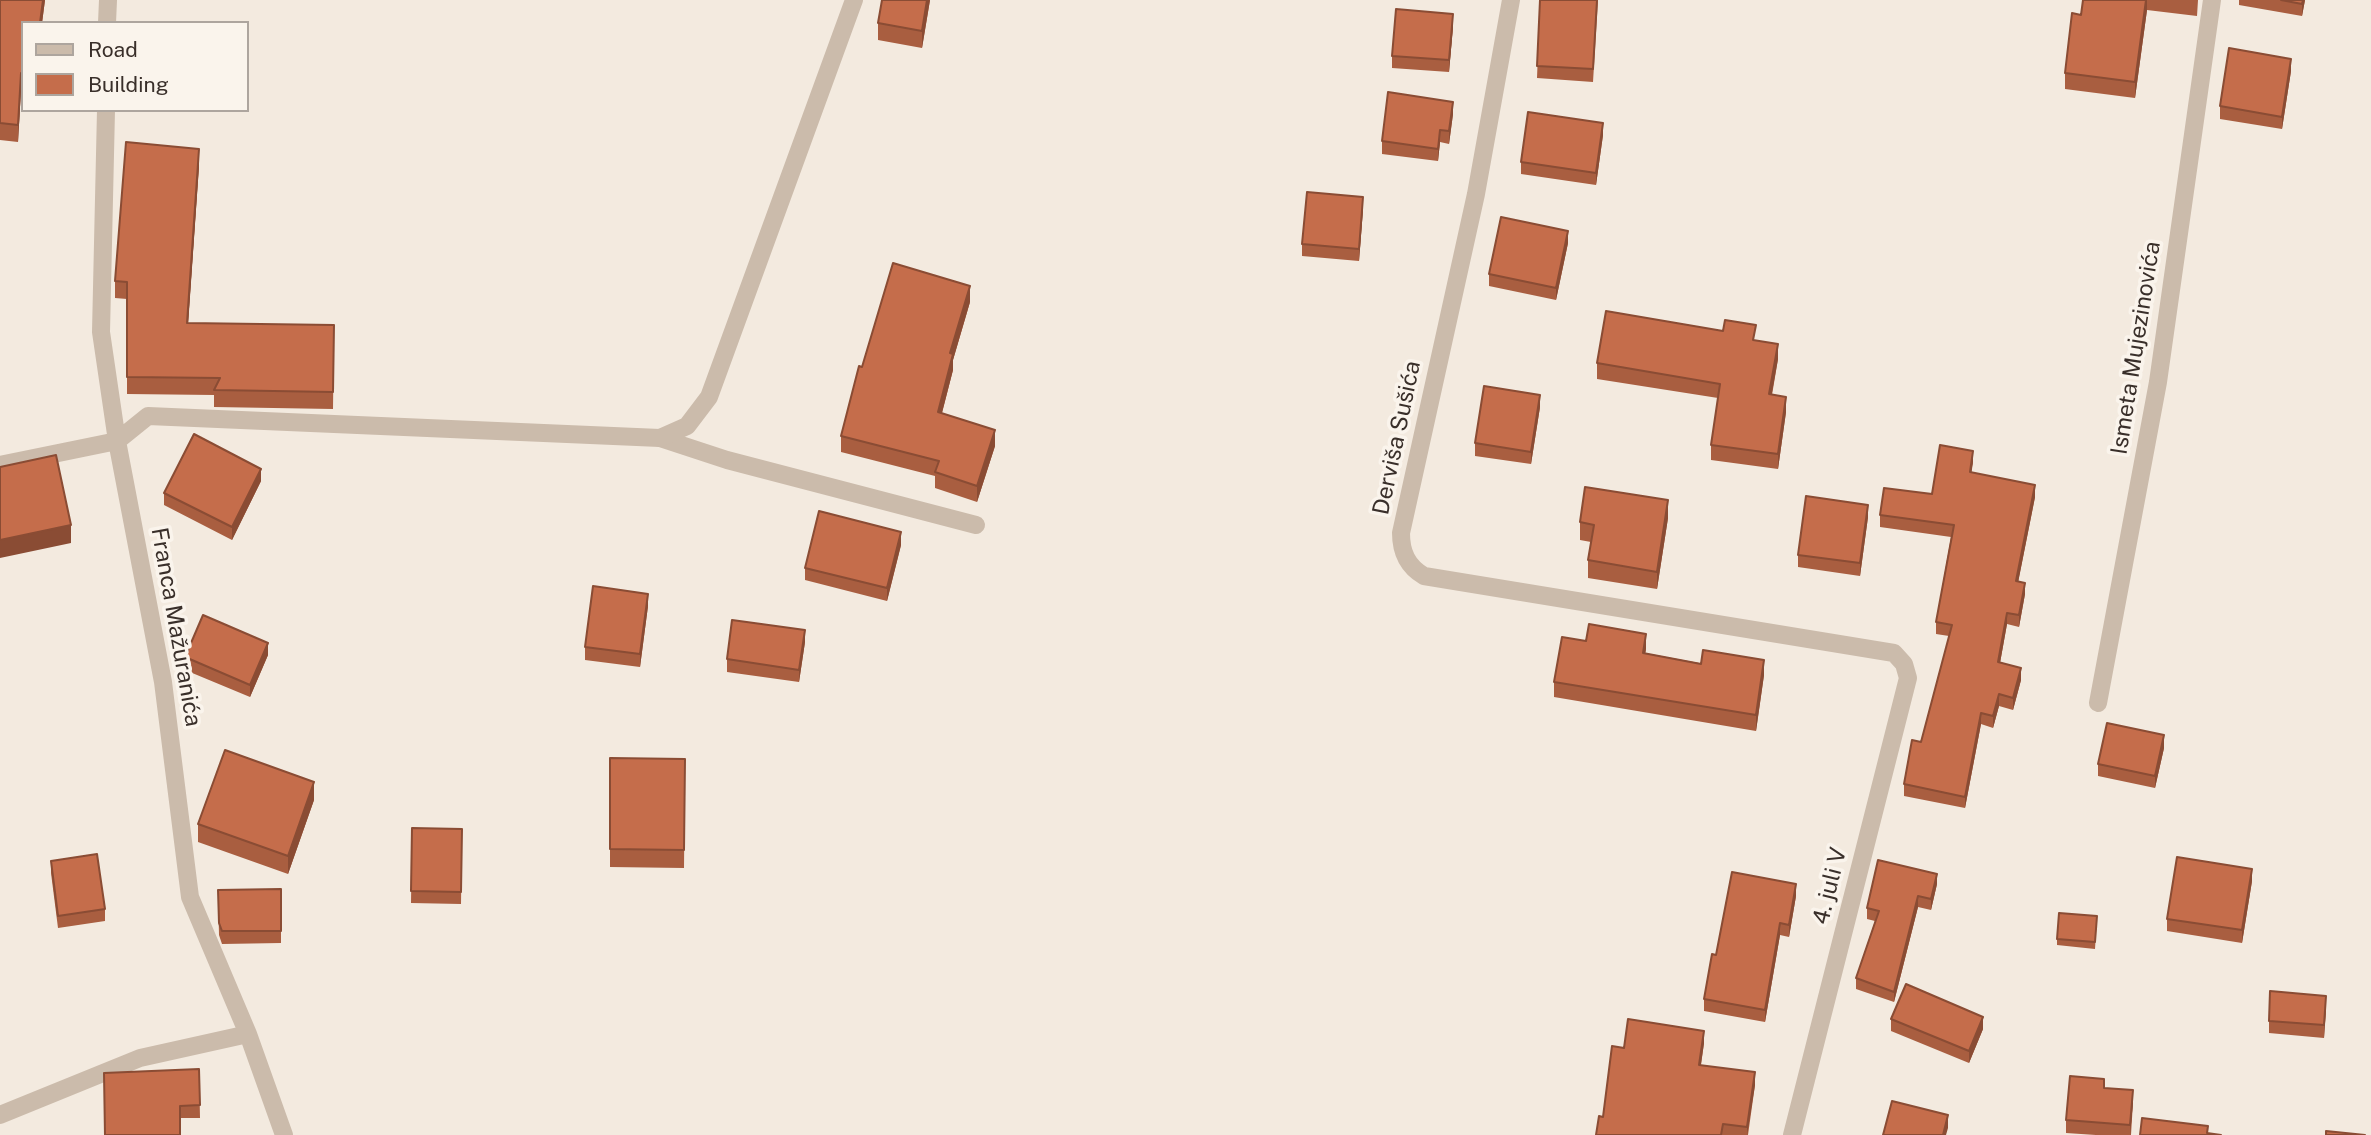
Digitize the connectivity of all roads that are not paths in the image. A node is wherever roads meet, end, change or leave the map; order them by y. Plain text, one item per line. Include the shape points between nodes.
1 (108, 0) edge
2 (853, 0) edge
3 (1511, 0) edge
4 (2212, 0) edge
5 (107, 21) edge
6 (106, 112) edge
7 (660, 438) junction
8 (117, 441) junction
9 (0, 465) edge
10 (975, 525) dead end
11 (1894, 653) joint
12 (2098, 703) dead end
13 (248, 1034) junction
14 (0, 1115) edge
15 (284, 1135) edge
16 (1792, 1135) edge

1 - 5 street
2 - 7 street via 709,397 687,426
3 - 11 street, Derviša Sušića via 1476,194 1401,533 1406,559 1424,576
4 - 12 street, Ismeta Mujezinovića via 2158,382
6 - 8 street, Franca Mažuranića via 102,332
7 - 8 street via 148,416
7 - 10 street
8 - 9 street
8 - 13 street, Franca Mažuranića via 163,682 190,897
11 - 16 street, 4. juli V via 1908,678
13 - 14 street via 140,1058
13 - 15 street, Franca Mažuranića

